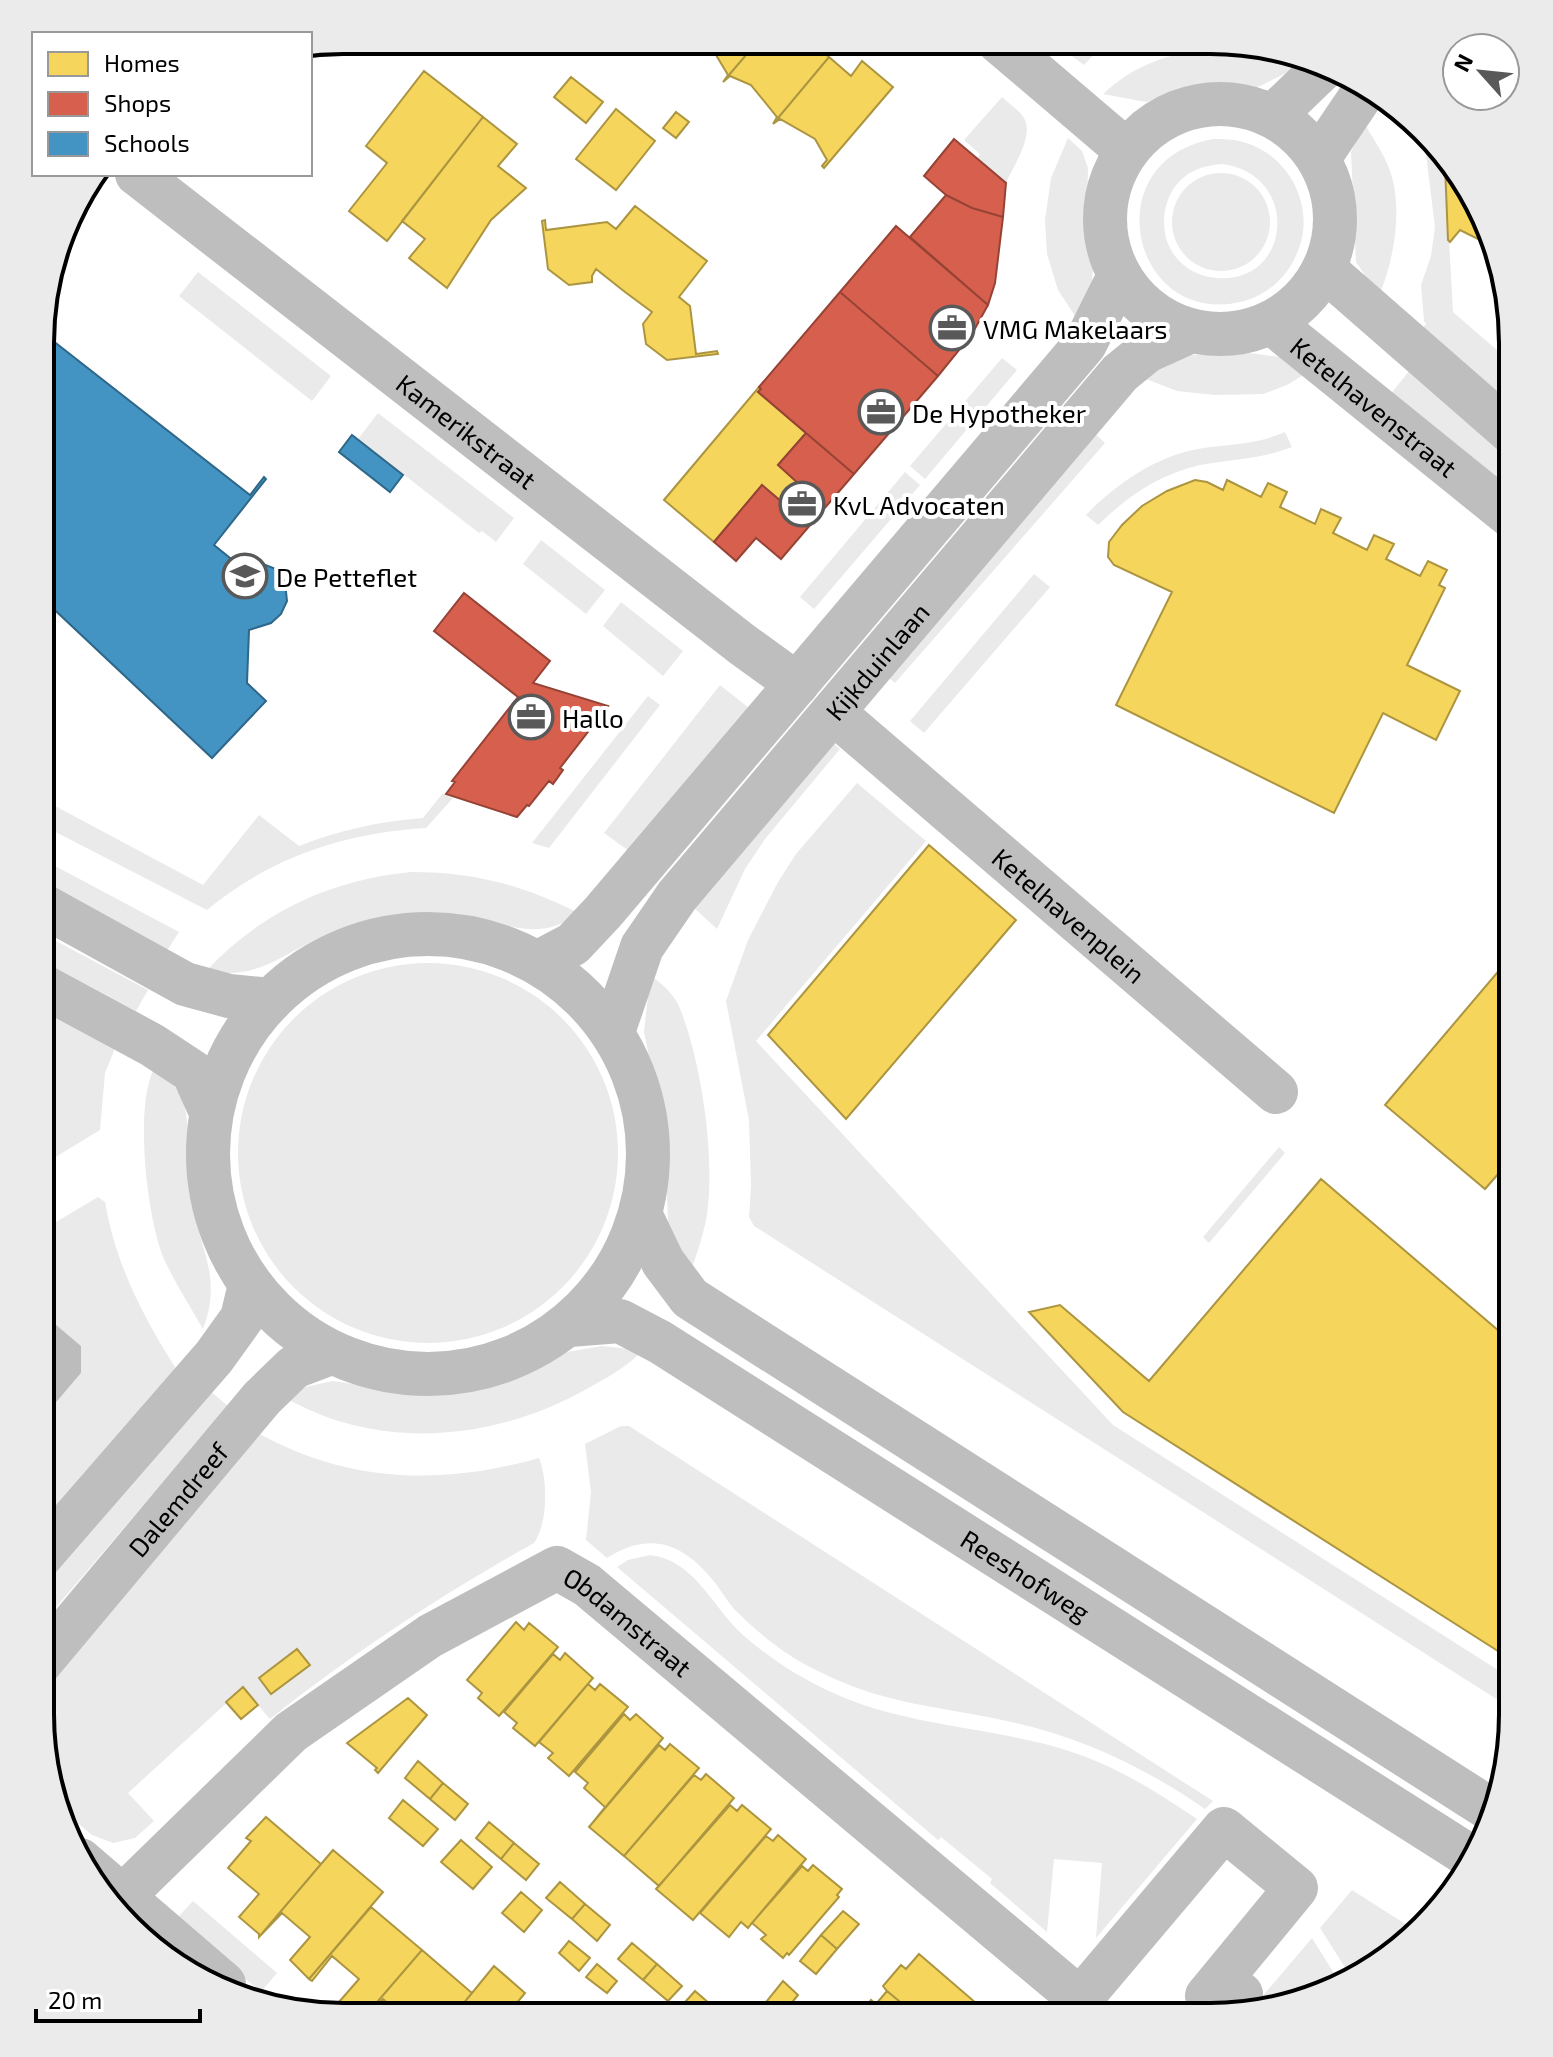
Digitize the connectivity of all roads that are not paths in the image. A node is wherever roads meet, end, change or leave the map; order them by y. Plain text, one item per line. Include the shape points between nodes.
1 (1013, 54) edge
2 (1317, 74) edge
3 (1360, 97) edge
4 (1273, 116) junction
5 (1127, 151) junction
6 (1319, 158) junction
7 (140, 176) edge
8 (1324, 269) junction
9 (1119, 276) junction
10 (1272, 323) junction
11 (1189, 332) junction
12 (1499, 422) edge
13 (1499, 507) edge
14 (797, 684) junction
15 (848, 725) junction
16 (54, 912) edge
17 (539, 962) junction
18 (54, 992) edge
19 (271, 1000) junction
20 (613, 1032) junction
21 (1276, 1092) dead end
22 (211, 1112) junction
23 (641, 1216) junction
24 (250, 1285) junction
25 (569, 1325) junction
26 (331, 1353) junction
27 (54, 1541) edge
28 (54, 1646) edge
29 (1484, 1806) edge
30 (1463, 1852) edge
31 (121, 1899) edge
32 (146, 1925) edge
33 (196, 1962) edge
34 (1224, 2001) edge
35 (1067, 2003) edge
36 (1077, 2003) edge

1 - 5 street
2 - 4 street
3 - 6 street
4 - 5 street via 1240,105 1204,104 1171,115 1141,134
4 - 6 street
5 - 9 street via 1106,200 1105,239
6 - 8 street via 1334,200 1334,235
7 - 14 street, Kamerikstraat
8 - 10 street via 1303,301
8 - 12 street
9 - 11 street via 1147,308
9 - 14 street, Kijkduinlaan via 1085,344
10 - 11 street via 1232,335
10 - 13 street, Ketelhavenstraat
11 - 15 street, Kijkduinlaan via 1147,351 1120,373
14 - 17 street, Kijkduinlaan via 603,912 573,944
15 - 20 street, Kijkduinlaan via 677,896 642,947
15 - 21 street, Ketelhavenplein
16 - 19 street via 185,984
17 - 19 street via 472,937 399,934 329,956
17 - 20 street via 586,998
18 - 22 street via 193,1072
19 - 22 street via 233,1052
20 - 23 street via 643,1100 650,1158
22 - 24 street via 207,1158 212,1202 227,1245
23 - 25 street via 614,1276
23 - 29 street, Reeshofweg via 663,1262 690,1298
24 - 26 street via 286,1324
24 - 27 street via 242,1318 214,1357
25 - 26 street via 515,1358 454,1374 391,1373
25 - 30 street, Reeshofweg via 620,1321 660,1342
26 - 28 street, Dalemdreef via 294,1367 262,1398
31 - 35 street, Obdamstraat via 291,1732 430,1636 557,1568 587,1585
32 - 33 street
34 - 36 street via 1296,1888 1224,1829

